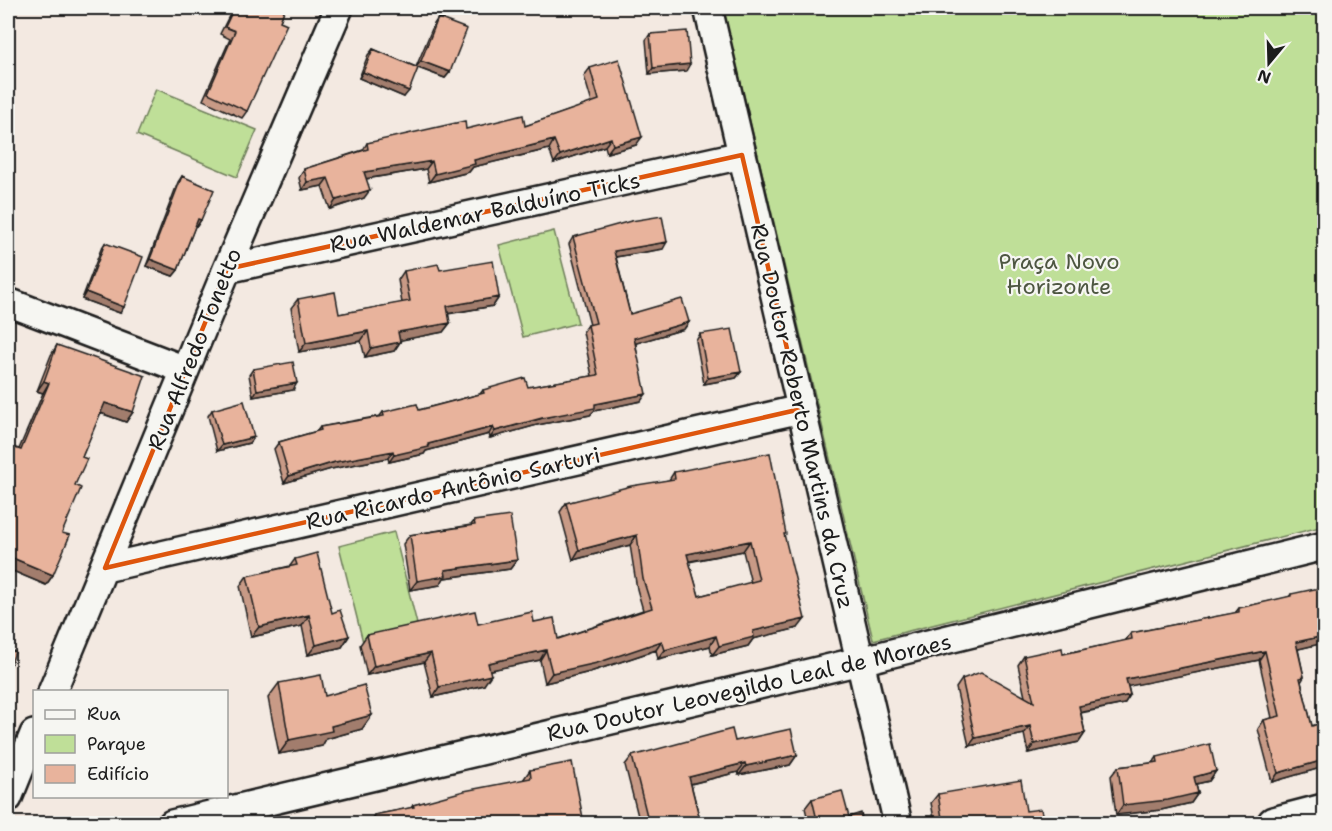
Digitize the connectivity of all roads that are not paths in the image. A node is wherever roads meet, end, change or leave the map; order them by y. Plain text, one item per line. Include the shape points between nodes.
1 (339, 8) edge
2 (708, 8) edge
3 (742, 155) junction
4 (227, 269) junction
5 (8, 302) edge
6 (185, 370) junction
7 (801, 409) junction
8 (1324, 546) edge
9 (105, 568) junction
10 (860, 661) junction
11 (53, 690) edge
12 (33, 736) edge
13 (8, 798) edge
14 (1324, 811) edge
15 (172, 824) edge
16 (898, 824) edge
17 (1274, 824) edge

1 - 4 street, Rua Alfredo Tonetto
2 - 3 street, Rua Doutor Roberto Martins da Cruz
3 - 4 street, Rua Waldemar Balduíno Ticks
3 - 7 street, Rua Doutor Roberto Martins da Cruz
4 - 6 street, Rua Alfredo Tonetto
5 - 6 street
6 - 9 street, Rua Alfredo Tonetto
7 - 9 street, Rua Ricardo Antônio Sarturi
7 - 10 street, Rua Doutor Roberto Martins da Cruz
8 - 10 street, Rua Doutor Leovegildo Leal de Moraes
9 - 11 street, Rua Alfredo Tonetto
10 - 15 street, Rua Doutor Leovegildo Leal de Moraes
10 - 16 street, Rua Doutor Roberto Martins da Cruz
12 - 13 street
14 - 17 street

